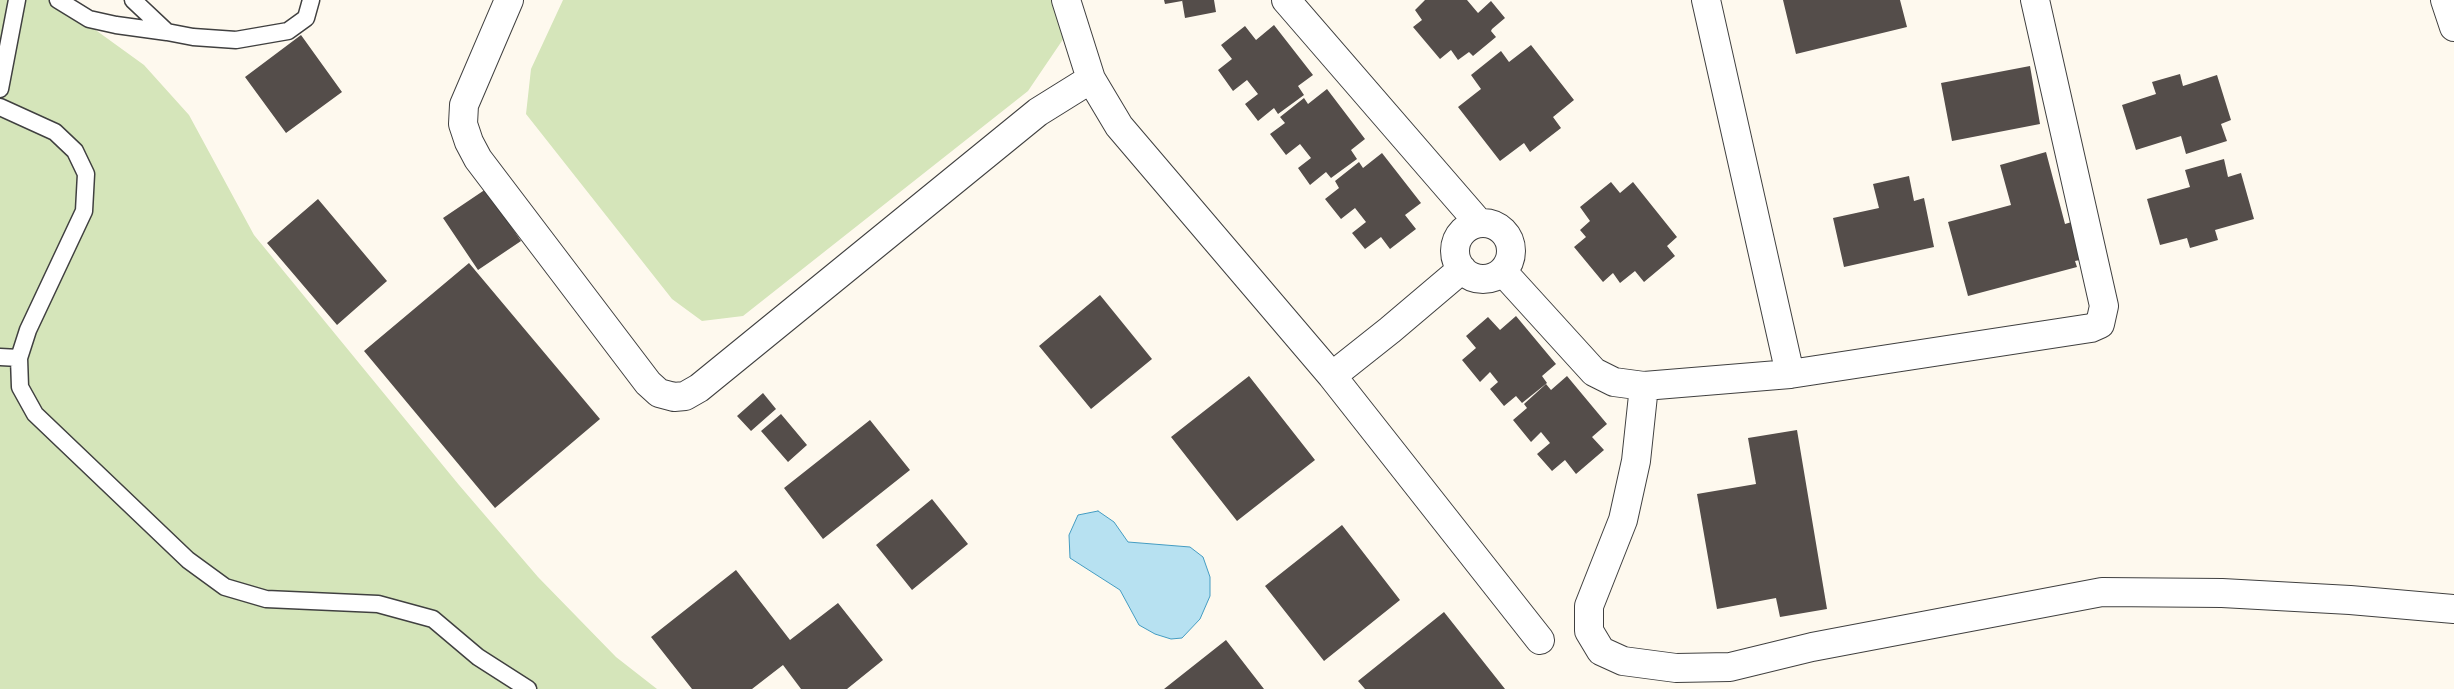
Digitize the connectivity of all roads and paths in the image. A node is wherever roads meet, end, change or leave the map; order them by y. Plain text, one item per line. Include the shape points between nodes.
1 (17, 0) edge
2 (58, 0) edge
3 (133, 0) edge
4 (310, 0) edge
5 (509, 0) edge
6 (1066, 0) edge
7 (1286, 0) edge
8 (1706, 0) edge
9 (2035, 0) edge
10 (167, 32) junction
11 (1091, 80) junction
12 (0, 89) edge
13 (0, 107) edge
14 (1479, 223) junction
15 (1462, 269) junction
16 (1503, 272) junction
17 (0, 357) edge
18 (19, 358) junction
19 (1790, 374) junction
20 (1332, 376) junction
21 (1644, 386) junction
22 (2454, 609) edge
23 (1540, 640) dead end
24 (528, 689) edge

1 - 12 lane
2 - 10 lane via 90,19
3 - 10 lane
4 - 10 lane via 306,18 288,31 236,40
5 - 11 street via 464,105 463,124 469,142 484,167 648,383 659,393 674,397 685,396 699,388 1038,112
6 - 11 street
7 - 14 street
8 - 19 street
9 - 19 street via 2104,306 2100,324 2091,328
11 - 20 street via 1120,126
13 - 18 lane via 55,132 75,151 86,174 84,211 28,330
14 - 15 street via 1468,227 1460,236 1456,259
14 - 16 street via 1497,226 1509,240 1510,256
15 - 16 street via 1471,277 1482,279 1493,278
15 - 20 street
16 - 21 street via 1594,372 1614,382
17 - 18 lane
18 - 24 lane via 20,388 34,414 188,560 225,587 266,599 378,604 434,619 478,657
19 - 21 street
20 - 23 street
21 - 22 street via 1636,461 1623,520 1589,606 1588,631 1601,651 1622,661 1676,668 1730,667 2102,592 2222,593

